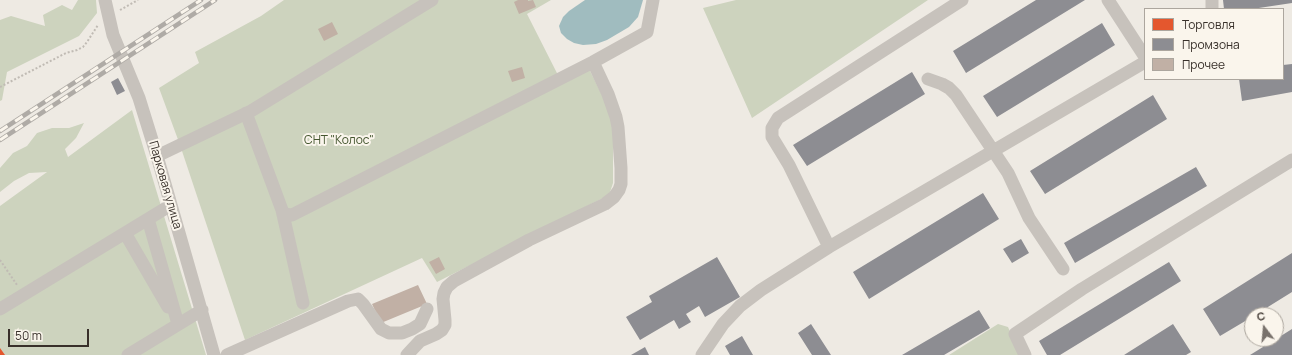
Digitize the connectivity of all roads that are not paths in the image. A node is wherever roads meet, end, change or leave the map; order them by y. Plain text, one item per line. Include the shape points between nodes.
1 (105, 0) edge
2 (432, 0) edge
3 (653, 0) edge
4 (962, 0) edge
5 (1108, 0) edge
6 (1144, 56) edge
7 (593, 62) junction
8 (1144, 63) edge
9 (928, 79) dead end
10 (246, 113) junction
11 (993, 150) junction
12 (157, 156) junction
13 (1292, 160) edge
14 (171, 206) junction
15 (283, 214) junction
16 (148, 219) junction
17 (125, 233) junction
18 (830, 247) junction
19 (1063, 269) dead end
20 (303, 303) dead end
21 (0, 309) edge
22 (427, 309) dead end
23 (202, 310) junction
24 (178, 324) junction
25 (128, 355) edge
26 (214, 355) edge
27 (227, 355) edge
28 (407, 355) edge
29 (702, 355) edge
30 (1025, 355) edge

1 - 12 street, Парковая улица via 117,46 132,78
2 - 10 street
3 - 7 street via 647,32
4 - 18 street via 778,118 772,128 772,137
5 - 6 street
7 - 15 street via 292,215
7 - 28 street via 616,117 621,168 619,190 605,204 529,240 454,281 444,293 445,325 442,330 420,341
8 - 11 street
9 - 11 street via 942,84 956,95
10 - 12 street
10 - 15 street
11 - 18 street
11 - 19 street via 1008,173 1029,218
12 - 14 street, Парковая улица
13 - 30 street via 1082,289 1015,334
14 - 16 street
14 - 23 street, Парковая улица
15 - 20 street
16 - 17 street
16 - 24 street
17 - 21 street
17 - 24 street
18 - 29 street via 740,306 723,324
22 - 27 street via 416,327 402,333 389,334 381,329 358,299 348,301
23 - 24 street
23 - 26 street, Парковая улица
24 - 25 street

